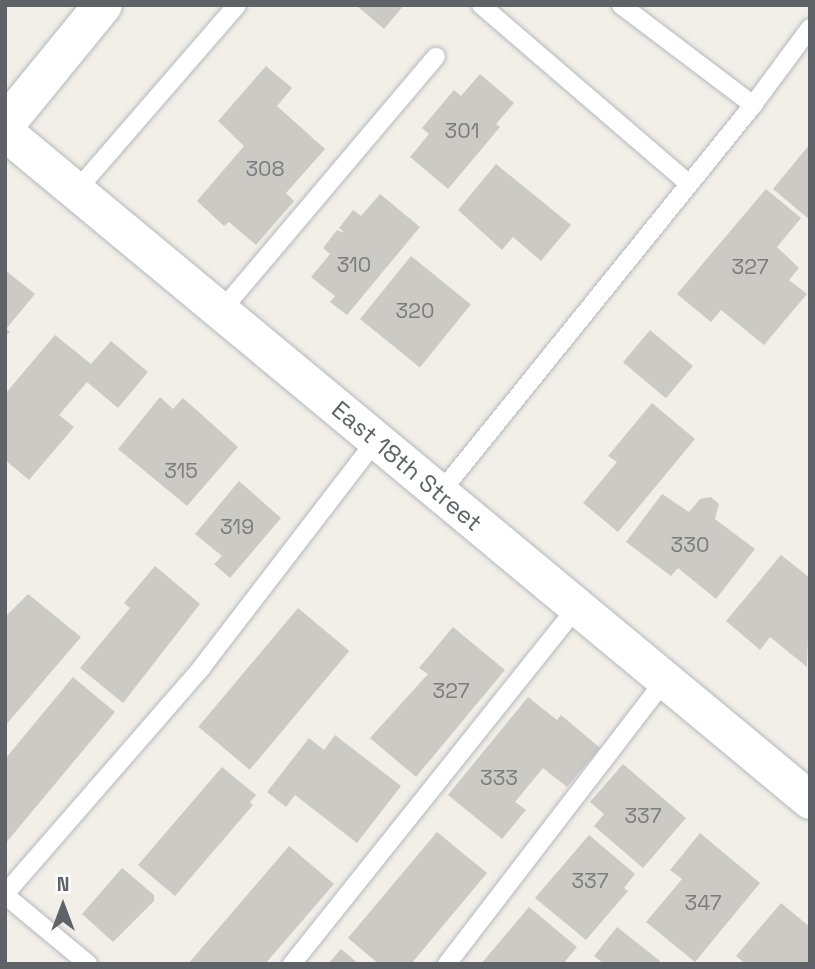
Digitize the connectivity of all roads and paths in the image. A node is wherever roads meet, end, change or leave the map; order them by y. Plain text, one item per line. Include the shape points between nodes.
1 (103, 5) edge
2 (237, 5) edge
3 (481, 5) edge
4 (621, 5) edge
5 (810, 28) edge
6 (436, 57) dead end
7 (753, 105) junction
8 (5, 125) edge
9 (5, 132) edge
10 (689, 184) junction
11 (76, 191) junction
12 (221, 311) junction
13 (376, 440) junction
14 (440, 493) junction
15 (578, 607) junction
16 (665, 680) junction
17 (810, 800) edge
18 (5, 894) edge
19 (88, 964) edge
20 (292, 964) edge
21 (447, 964) edge

1 - 8 street
2 - 11 lane
3 - 10 lane
4 - 7 lane
5 - 7 lane
6 - 12 lane
7 - 10 lane
9 - 11 street, East 18th Street
10 - 14 lane
11 - 12 street, East 18th Street
12 - 13 street, East 18th Street
13 - 14 street, East 18th Street
13 - 18 lane via 201,667
14 - 15 street, East 18th Street
15 - 16 street, East 18th Street
15 - 20 lane
16 - 17 street, East 18th Street
16 - 21 lane
18 - 19 lane

